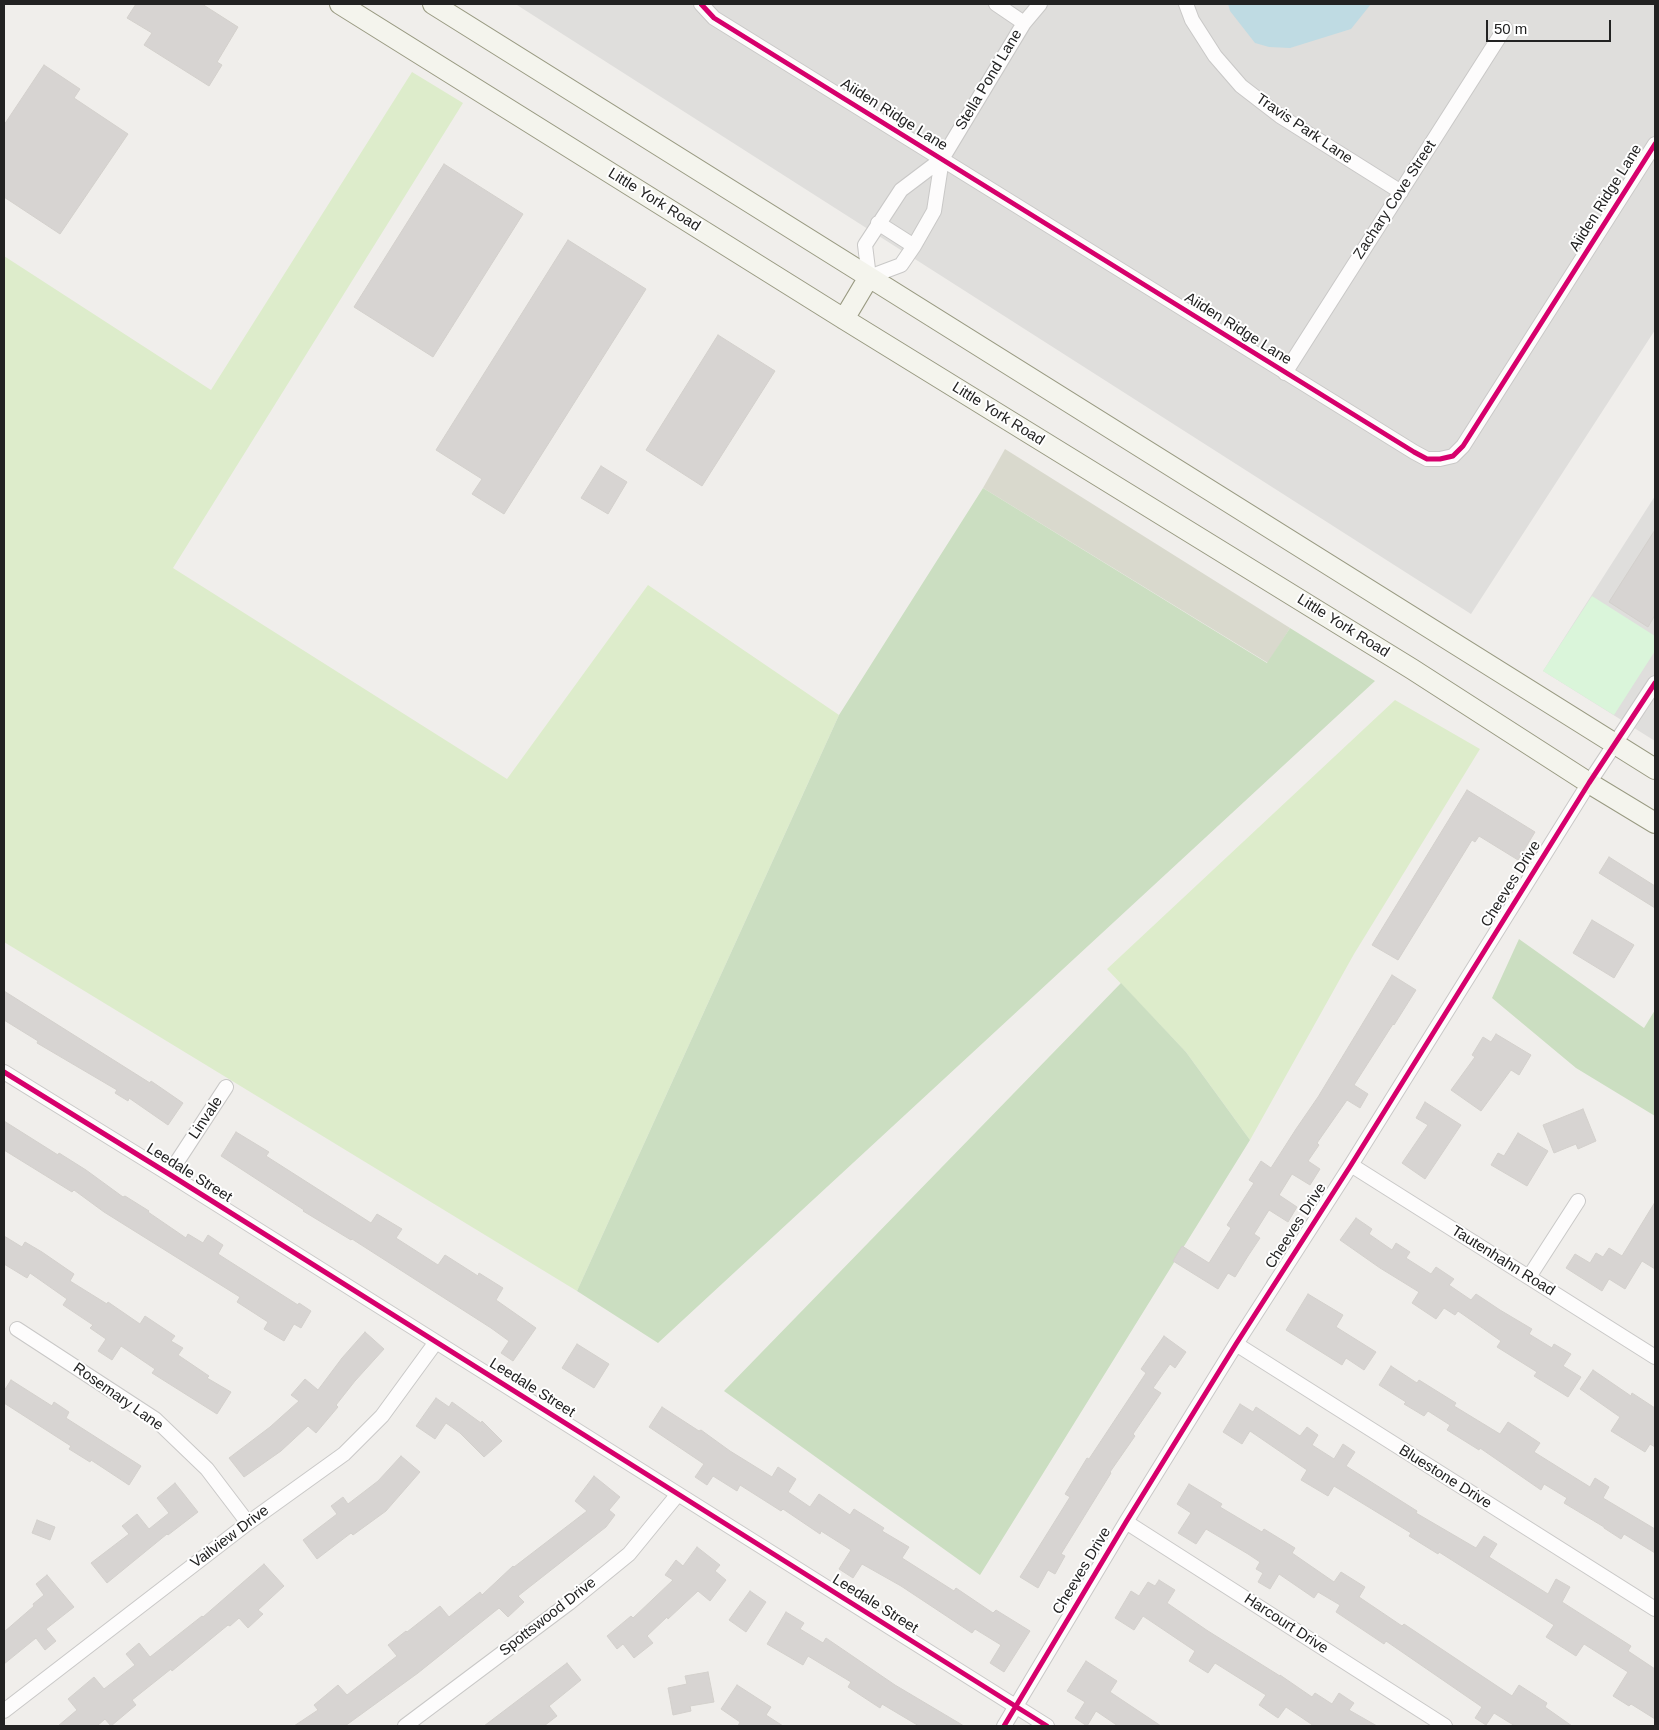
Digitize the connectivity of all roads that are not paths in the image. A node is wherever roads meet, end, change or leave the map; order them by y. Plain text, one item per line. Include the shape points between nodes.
1 (340, 4) edge
2 (433, 4) edge
3 (996, 4) edge
4 (1040, 4) edge
5 (1186, 4) edge
6 (701, 5) edge
7 (1024, 23) junction
8 (1505, 28) dead end
9 (1655, 144) edge
10 (942, 159) junction
11 (1401, 192) junction
12 (878, 223) junction
13 (914, 246) junction
14 (869, 277) junction
15 (844, 319) junction
16 (1285, 373) junction
17 (1655, 683) edge
18 (1614, 744) junction
19 (1655, 769) edge
20 (1589, 783) junction
21 (1655, 823) edge
22 (4, 1072) edge
23 (226, 1087) dead end
24 (1350, 1165) junction
25 (169, 1174) junction
26 (1578, 1201) dead end
27 (1529, 1277) junction
28 (17, 1329) dead end
29 (436, 1342) junction
30 (1236, 1344) junction
31 (1655, 1356) edge
32 (678, 1494) junction
33 (1126, 1522) junction
34 (248, 1523) junction
35 (1655, 1609) edge
36 (1016, 1707) junction
37 (4, 1711) edge
38 (405, 1726) edge
39 (1004, 1726) edge
40 (1047, 1726) edge
41 (1445, 1726) edge

1 - 15 main road, Little York Road
2 - 14 main road
3 - 7 street
4 - 7 street, Stella Pond Lane
5 - 11 street, Travis Park Lane via 1192,20 1215,56 1241,86 1280,116
6 - 10 street, Aiiden Ridge Lane via 714,18
7 - 10 street, Stella Pond Lane
8 - 11 street, Zachary Cove Street
9 - 16 street, Aiiden Ridge Lane via 1463,446 1453,456 1427,458 1414,452
10 - 12 street, Stella Pond Lane via 901,190
10 - 13 street, Stella Pond Lane via 934,211
10 - 16 street, Aiiden Ridge Lane
11 - 16 street, Zachary Cove Street
12 - 13 street
12 - 14 street, Stella Pond Lane via 865,245
13 - 14 street, Stella Pond Lane via 901,265
14 - 15 main road
14 - 18 main road
15 - 20 main road, Little York Road via 1412,669
17 - 18 street, Cheeves Drive
18 - 19 main road
18 - 20 street, Cheeves Drive
20 - 21 main road, Little York Road
20 - 24 street, Cheeves Drive
22 - 25 street, Leedale Street
23 - 25 street, Linvale
24 - 27 street, Tautenhahn Road
24 - 30 street, Cheeves Drive
25 - 29 street, Leedale Street
26 - 27 street
27 - 31 street, Tautenhahn Road
28 - 34 street, Rosemary Lane via 155,1420 207,1469
29 - 32 street, Leedale Street
29 - 34 street, Vailview Drive via 382,1416 344,1454
30 - 33 street, Cheeves Drive
30 - 35 street, Bluestone Drive
32 - 36 street, Leedale Street
32 - 38 street, Spottswood Drive via 629,1554
33 - 36 street, Cheeves Drive
33 - 41 street, Harcourt Drive
34 - 37 street, Vailview Drive
36 - 39 street, Cheeves Drive
36 - 40 street, Leedale Street

